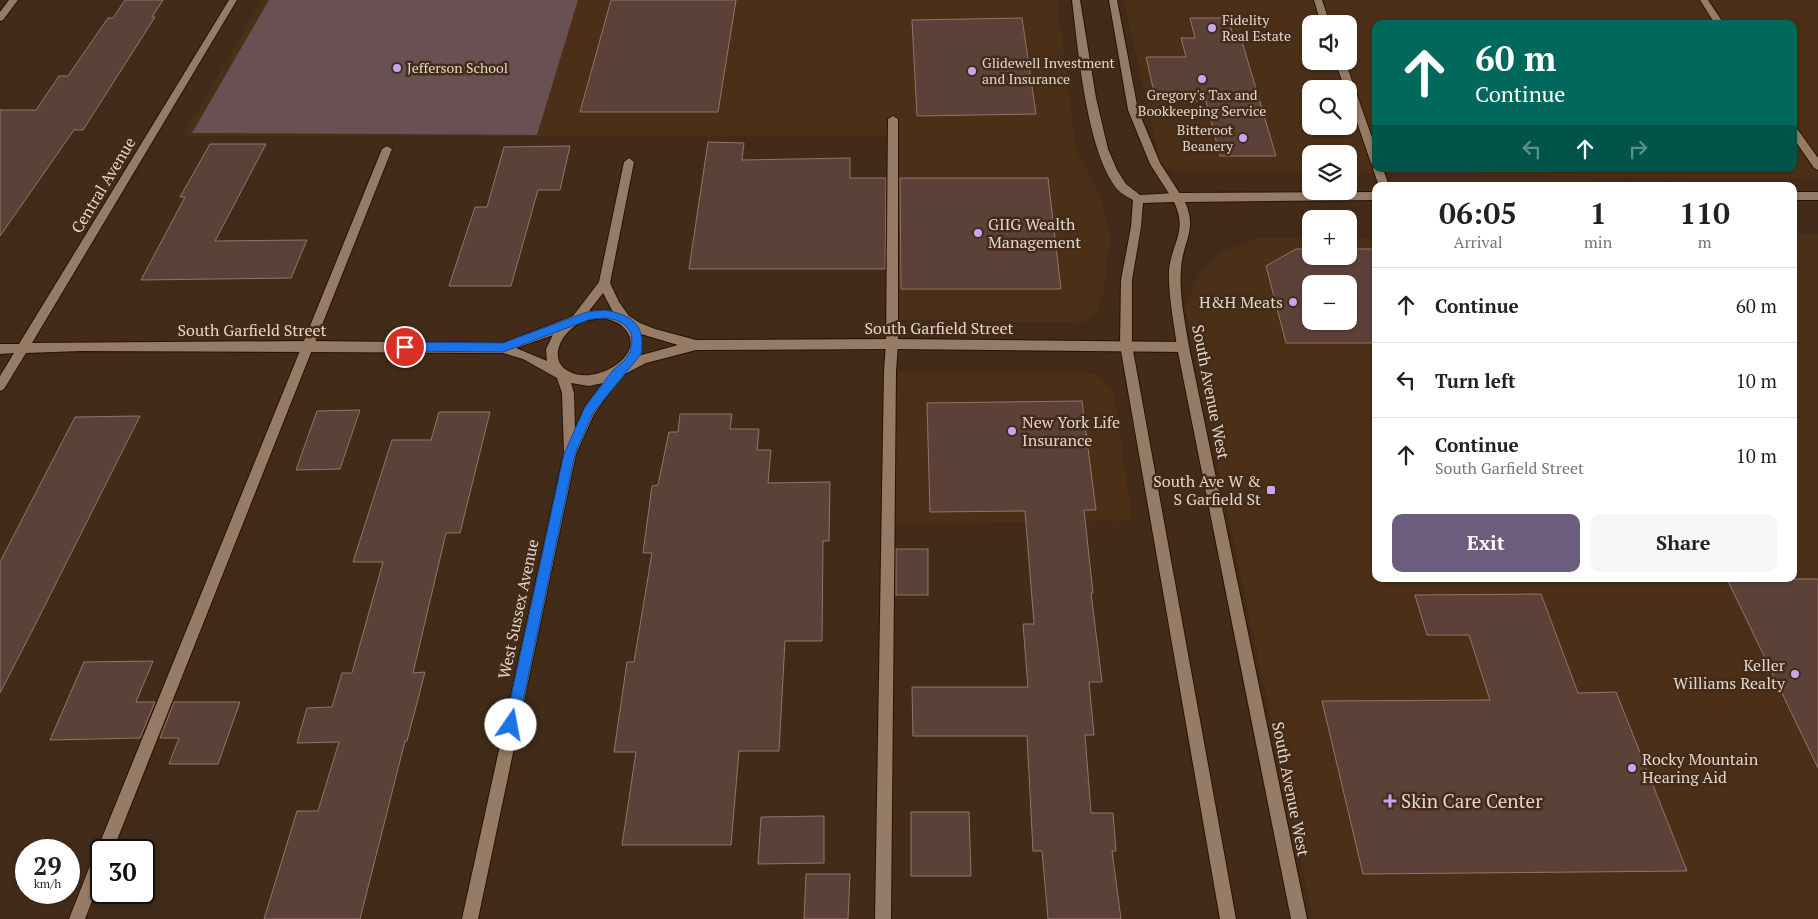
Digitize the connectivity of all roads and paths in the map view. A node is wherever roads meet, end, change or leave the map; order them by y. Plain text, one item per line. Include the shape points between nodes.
1 (14, 0) edge
2 (233, 0) edge
3 (1076, 0) edge
4 (1113, 0) edge
5 (1318, 0) edge
6 (1704, 0) edge
7 (1323, 15) edge
8 (0, 18) edge
9 (1717, 20) edge
10 (1343, 70) edge
11 (893, 120) dead end
12 (1797, 136) edge
13 (387, 149) dead end
14 (1372, 152) edge
15 (629, 162) dead end
16 (1818, 166) edge
17 (1372, 196) edge
18 (1797, 196) edge
19 (1818, 196) edge
20 (1178, 197) junction
21 (1138, 199) junction
22 (604, 284) junction
23 (577, 319) junction
24 (629, 322) junction
25 (892, 344) junction
26 (696, 345) junction
27 (1126, 345) junction
28 (307, 346) junction
29 (1183, 347) junction
30 (503, 348) junction
31 (0, 349) edge
32 (21, 349) junction
33 (617, 373) junction
34 (562, 375) junction
35 (0, 386) edge
36 (570, 454) junction
37 (109, 839) edge
38 (90, 886) edge
39 (77, 919) edge
40 (470, 919) edge
41 (883, 919) edge
42 (1228, 919) edge
43 (1299, 919) edge

1 - 8 street
2 - 32 street, Central Avenue
3 - 21 street via 1098,131 1108,164 1123,188
4 - 20 street, South Avenue West via 1138,126 1155,164
5 - 7 street
6 - 9 street
10 - 14 street
11 - 25 street
12 - 16 street
13 - 28 street
15 - 22 street
17 - 20 street
18 - 19 street
20 - 21 street
20 - 29 street, South Avenue West via 1186,225 1175,268
21 - 27 street via 1138,220 1127,274
22 - 23 street
22 - 24 street via 615,307
23 - 24 street via 605,314
23 - 30 street, South Garfield Street
23 - 34 street via 556,336 551,348 551,358
24 - 26 street, South Garfield Street via 661,336
24 - 33 street via 636,332 635,354
25 - 26 street, South Garfield Street
25 - 27 street, South Garfield Street
25 - 41 street
26 - 33 street, South Garfield Street via 643,359
27 - 29 street, South Garfield Street
27 - 42 street
28 - 30 street, South Garfield Street
28 - 32 street, South Garfield Street
28 - 37 street
29 - 43 street, South Avenue West
30 - 34 street, South Garfield Street via 527,356
31 - 32 street, South Garfield Street
32 - 35 street, Central Avenue
33 - 34 street via 590,381
33 - 36 street, West Sussex Avenue via 589,411
34 - 36 street, West Sussex Avenue via 568,393
36 - 40 street, West Sussex Avenue
38 - 39 street

